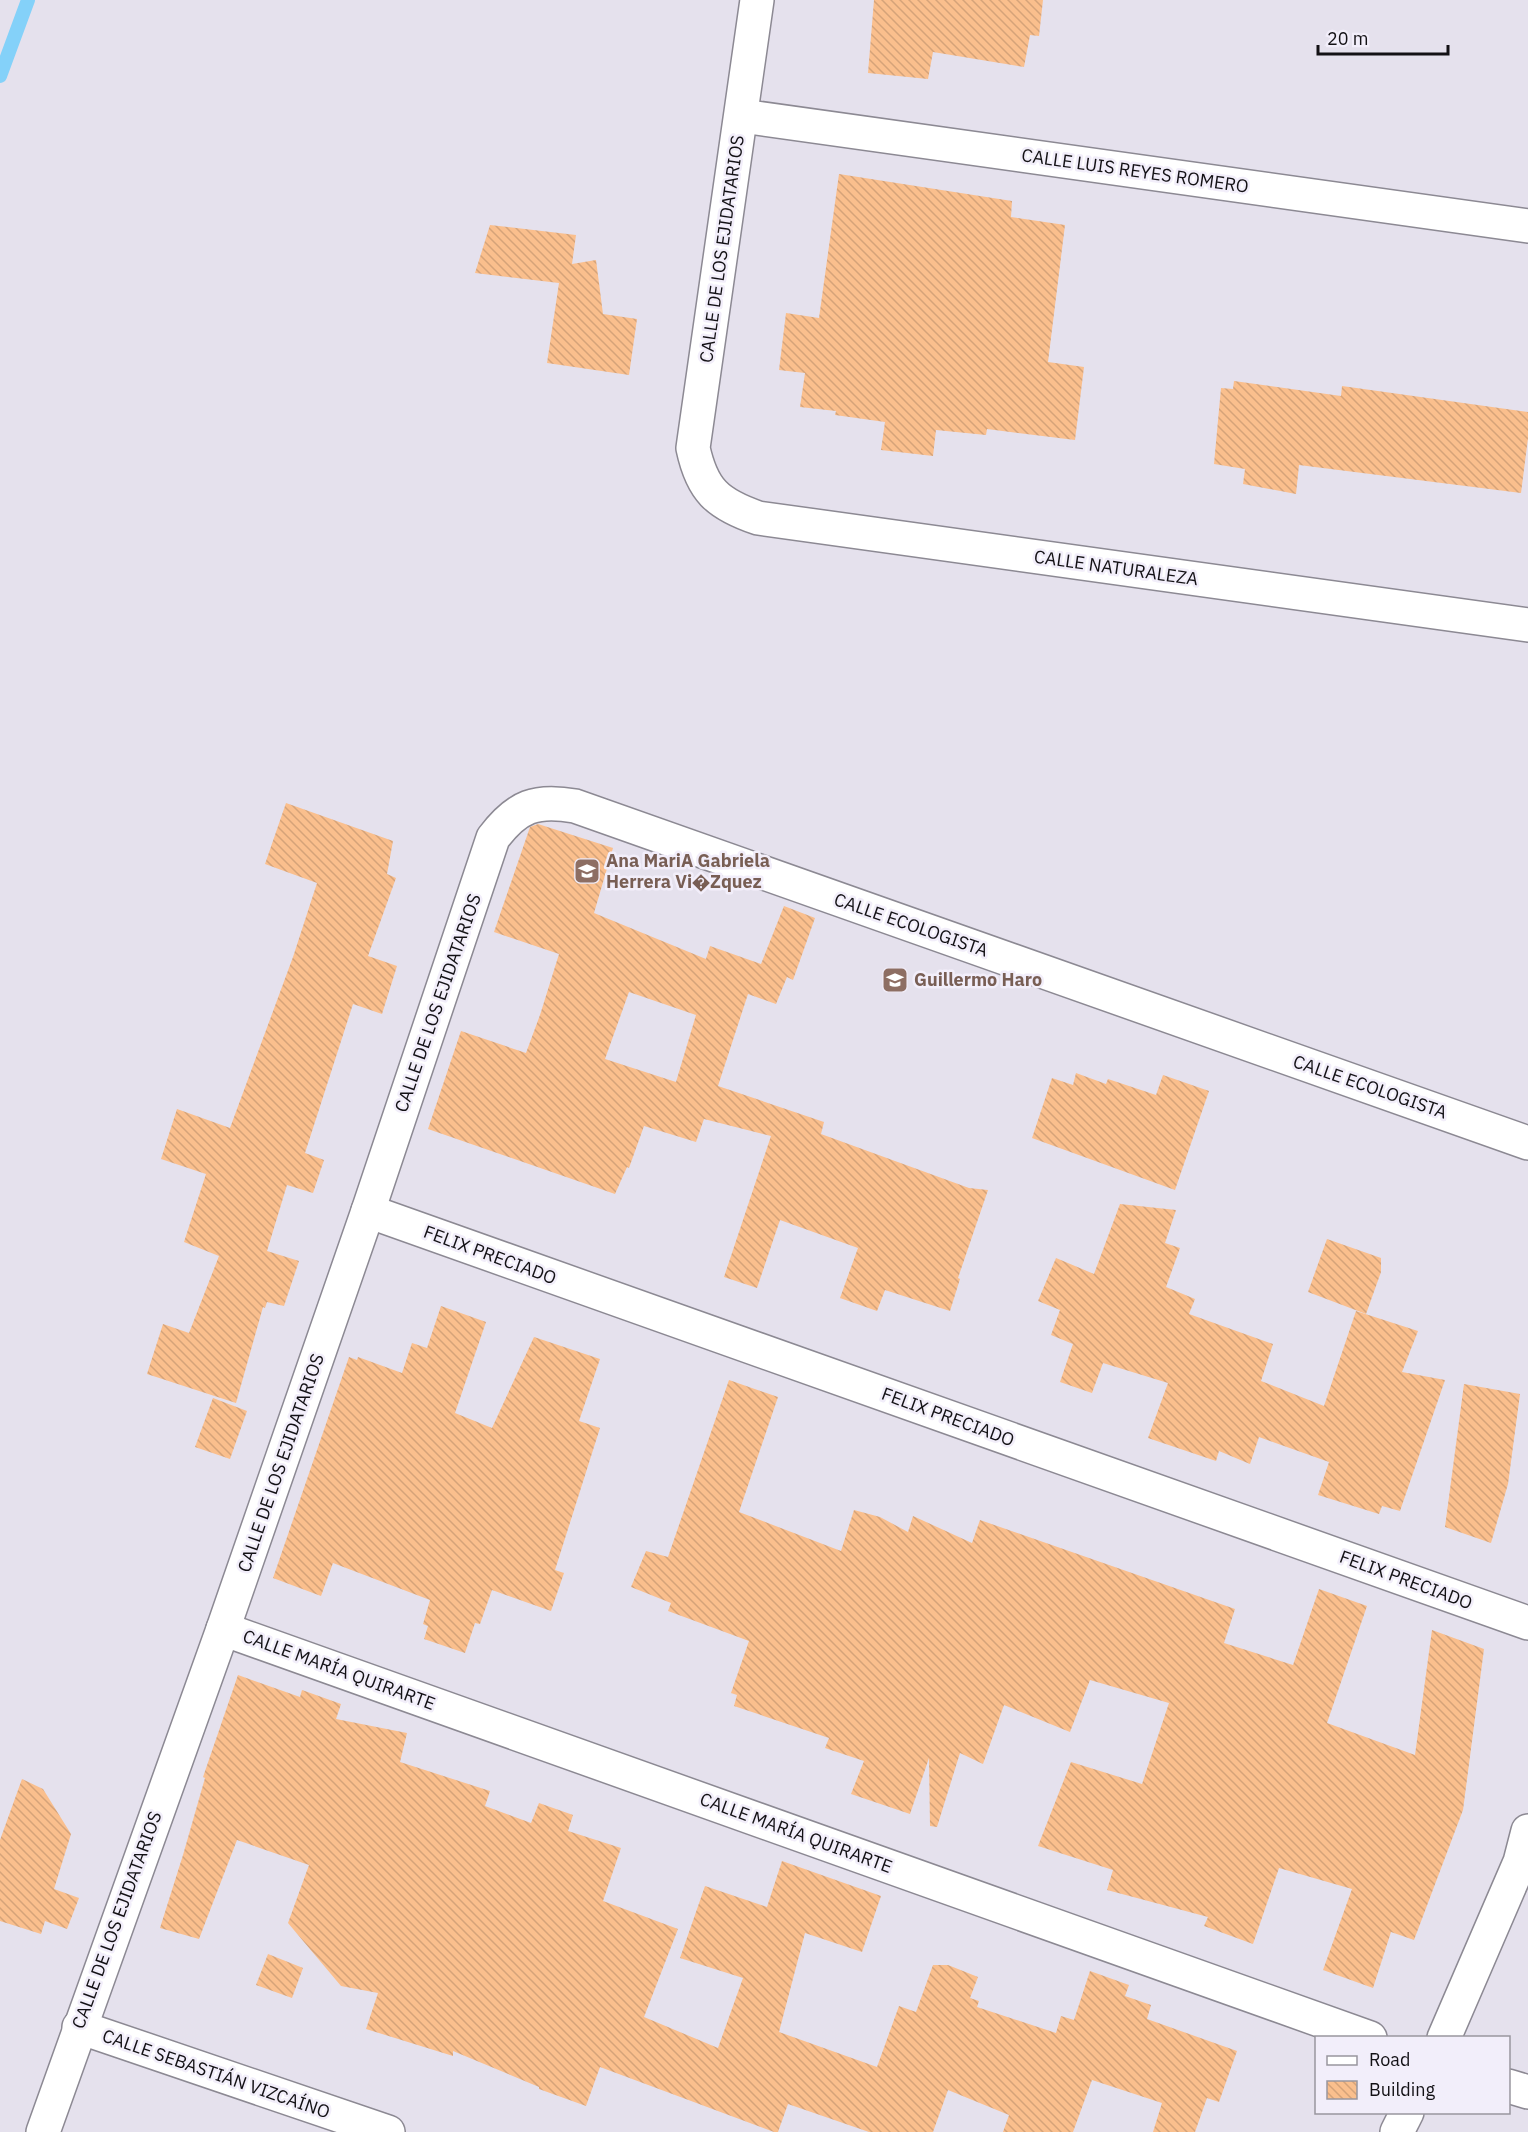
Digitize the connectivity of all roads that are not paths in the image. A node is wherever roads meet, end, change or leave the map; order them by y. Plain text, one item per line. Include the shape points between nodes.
1 (757, 0) edge
2 (742, 116) junction
3 (1528, 225) edge
4 (711, 493) joint
5 (1528, 625) edge
6 (531, 806) joint
7 (1528, 1143) edge
8 (368, 1211) junction
9 (1528, 1623) edge
10 (223, 1629) junction
11 (1528, 1832) edge
12 (79, 2027) junction
13 (1367, 2036) edge
14 (1444, 2036) edge
15 (1510, 2085) edge
16 (1528, 2092) edge
17 (1406, 2114) edge
18 (43, 2132) edge
19 (388, 2132) edge
20 (1397, 2132) edge

1 - 2 street, CALLE DE LOS EJIDATARIOS
2 - 3 street, CALLE LUIS REYES ROMERO
2 - 4 street, CALLE DE LOS EJIDATARIOS via 693,448 698,474
4 - 5 street, CALLE NATURALEZA via 734,510 758,518
6 - 7 street, CALLE ECOLOGISTA via 554,802 575,806
6 - 8 street, CALLE DE LOS EJIDATARIOS via 510,816 493,838
8 - 9 street, FELIX PRECIADO
8 - 10 street, CALLE DE LOS EJIDATARIOS
10 - 12 street, CALLE DE LOS EJIDATARIOS
10 - 13 street, CALLE MARÍA QUIRARTE
11 - 14 street via 1520,1862
12 - 18 street, CALLE DE LOS EJIDATARIOS
12 - 19 street, CALLE SEBASTIÁN VIZCAÍNO
15 - 16 street
17 - 20 street

